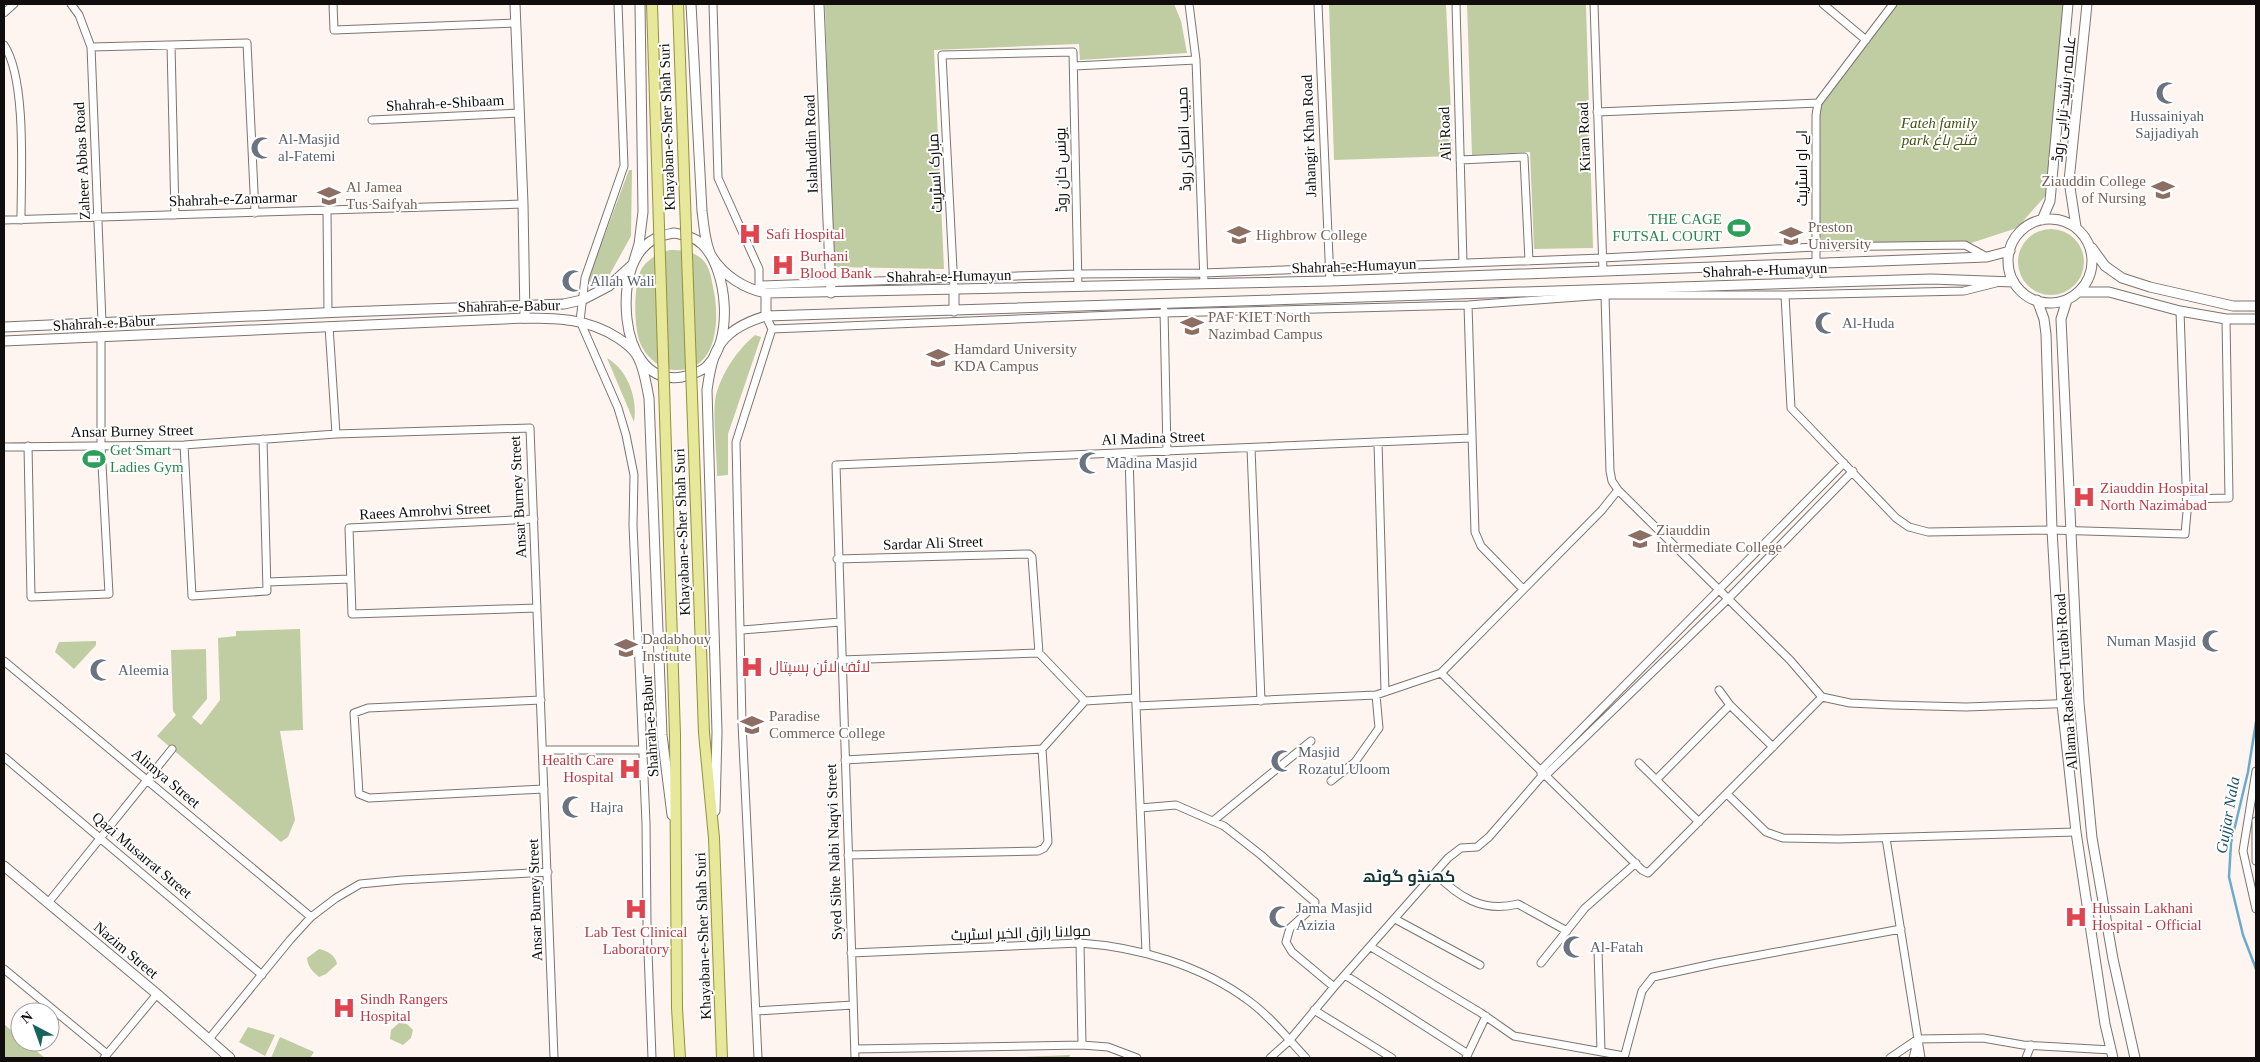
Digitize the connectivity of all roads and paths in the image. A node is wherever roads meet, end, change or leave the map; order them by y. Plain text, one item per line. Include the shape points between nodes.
1 (14, 4) edge
2 (71, 4) edge
3 (333, 4) edge
4 (515, 4) edge
5 (618, 4) edge
6 (640, 4) edge
7 (652, 4) edge
8 (678, 4) edge
9 (691, 4) edge
10 (713, 4) edge
11 (819, 4) edge
12 (1189, 4) edge
13 (1318, 4) edge
14 (1456, 4) edge
15 (1594, 4) edge
16 (1823, 4) edge
17 (1893, 4) edge
18 (2068, 4) edge
19 (2087, 4) edge
20 (4, 13) edge
21 (516, 23) junction
22 (1866, 40) junction
23 (4, 45) edge
24 (171, 45) junction
25 (91, 47) junction
26 (942, 55) joint
27 (1196, 60) junction
28 (1074, 66) junction
29 (1818, 103) junction
30 (1597, 112) junction
31 (520, 113) junction
32 (372, 120) dead end
33 (1460, 160) junction
34 (523, 204) junction
35 (327, 210) junction
36 (255, 212) junction
37 (175, 215) junction
38 (99, 217) junction
39 (4, 220) edge
40 (21, 220) junction
41 (2042, 220) junction
42 (2076, 227) junction
43 (2090, 246) junction
44 (1815, 247) junction
45 (2010, 251) junction
46 (712, 256) junction
47 (1987, 257) junction
48 (1602, 258) junction
49 (1529, 261) junction
50 (1816, 262) junction
51 (1463, 263) junction
52 (633, 264) junction
53 (1328, 268) junction
54 (1603, 270) junction
55 (1202, 273) junction
56 (1077, 274) junction
57 (955, 278) junction
58 (1330, 281) junction
59 (1816, 282) junction
60 (2001, 282) junction
61 (2014, 282) junction
62 (830, 283) junction
63 (1204, 283) junction
64 (1078, 286) junction
65 (954, 289) junction
66 (762, 290) junction
67 (2078, 292) junction
68 (831, 293) junction
69 (1785, 295) junction
70 (1605, 296) junction
71 (582, 300) junction
72 (2037, 300) junction
73 (2067, 300) junction
74 (1468, 305) junction
75 (525, 306) junction
76 (2256, 306) edge
77 (1164, 309) junction
78 (954, 311) junction
79 (2180, 311) junction
80 (328, 312) junction
81 (766, 316) junction
82 (525, 318) junction
83 (2226, 319) junction
84 (2256, 319) edge
85 (135, 320) junction
86 (580, 321) junction
87 (102, 322) junction
88 (329, 326) junction
89 (4, 327) edge
90 (772, 329) junction
91 (134, 335) junction
92 (101, 336) junction
93 (4, 341) edge
94 (718, 348) junction
95 (636, 353) junction
96 (336, 434) junction
97 (1471, 438) junction
98 (263, 439) junction
99 (1378, 442) junction
100 (184, 445) junction
101 (28, 446) junction
102 (101, 446) junction
103 (4, 447) edge
104 (1251, 448) junction
105 (1167, 452) junction
106 (1129, 453) junction
107 (1844, 463) junction
108 (836, 465) joint
109 (1853, 471) junction
110 (1618, 490) junction
111 (2187, 500) junction
112 (534, 519) junction
113 (2052, 530) junction
114 (2071, 530) junction
115 (837, 559) junction
116 (350, 579) junction
117 (268, 582) junction
118 (1523, 589) junction
119 (1719, 590) junction
120 (1728, 599) junction
121 (537, 608) junction
122 (840, 622) junction
123 (742, 630) junction
124 (1039, 653) junction
125 (841, 660) junction
126 (4, 661) edge
127 (1440, 673) junction
128 (1720, 690) dead end
129 (1385, 692) junction
130 (1376, 695) junction
131 (1822, 697) junction
132 (1135, 698) junction
133 (540, 700) junction
134 (1085, 701) junction
135 (1261, 701) junction
136 (2062, 704) junction
137 (2079, 704) junction
138 (1730, 705) junction
139 (1136, 706) junction
140 (1311, 741) dead end
141 (1773, 747) junction
142 (172, 749) dead end
143 (1042, 749) junction
144 (542, 750) junction
145 (642, 750) junction
146 (4, 757) edge
147 (845, 760) junction
148 (1639, 763) dead end
149 (2256, 771) edge
150 (1543, 774) junction
151 (146, 780) junction
152 (1656, 780) junction
153 (1331, 781) dead end
154 (544, 789) junction
155 (2088, 792) junction
156 (1727, 794) junction
157 (2072, 794) junction
158 (1140, 808) junction
159 (1213, 821) junction
160 (2256, 821) edge
161 (1698, 822) junction
162 (2076, 832) junction
163 (99, 837) junction
164 (714, 838) junction
165 (1886, 838) junction
166 (675, 841) junction
167 (848, 855) junction
168 (2256, 860) edge
169 (2096, 863) junction
170 (1636, 864) junction
171 (4, 866) edge
172 (2081, 866) junction
173 (548, 872) junction
174 (1435, 873) junction
175 (48, 902) junction
176 (2256, 909) edge
177 (311, 916) junction
178 (1395, 919) junction
179 (1901, 929) junction
180 (1567, 930) junction
181 (1080, 943) junction
182 (1371, 947) junction
183 (1598, 950) dead end
184 (1146, 953) junction
185 (851, 954) junction
186 (1541, 963) dead end
187 (1480, 965) dead end
188 (4, 969) edge
189 (262, 975) junction
190 (1345, 975) junction
191 (1334, 986) junction
192 (157, 994) junction
193 (853, 1005) junction
194 (756, 1010) junction
195 (1314, 1010) junction
196 (1486, 1016) junction
197 (209, 1039) junction
198 (1918, 1039) junction
199 (1289, 1041) junction
200 (1082, 1045) junction
201 (2031, 1045) junction
202 (855, 1049) junction
203 (1601, 1051) junction
204 (2112, 1054) edge
205 (105, 1056) edge
206 (1467, 1056) edge
207 (1624, 1057) edge
208 (230, 1058) edge
209 (554, 1058) edge
210 (652, 1058) edge
211 (680, 1058) edge
212 (722, 1058) edge
213 (758, 1058) edge
214 (855, 1058) edge
215 (1137, 1058) edge
216 (1270, 1058) edge
217 (1306, 1058) edge
218 (1392, 1058) edge
219 (1890, 1058) edge
220 (1913, 1058) edge
221 (1921, 1058) edge
222 (2026, 1058) edge
223 (2135, 1058) edge

1 - 20 street
2 - 25 street, Zaheer Abbas Road via 79,15
3 - 21 street via 334,30
4 - 21 main road
5 - 71 street via 624,166 585,278
6 - 52 main road via 644,212
7 - 166 main road, Khayaban-e-Sher Shah Suri, bridge via 675,734
8 - 164 main road, Khayaban-e-Sher Shah Suri, bridge via 704,733
9 - 46 main road via 702,212
10 - 66 street via 718,178 759,269
11 - 62 main road, Islahuddin Road
12 - 27 street, مجیب انصاری روڈ
13 - 53 street, Jahangir Khan Road
14 - 33 street, Ali Road
15 - 30 street, Kiran Road
16 - 22 street
17 - 22 street
18 - 41 main road, علامہ رشید ترابی روڈ via 2050,201
19 - 42 main road, علامہ رشید ترابی روڈ via 2069,181
21 - 31 main road
22 - 29 street
23 - 40 street via 17,80
24 - 25 street
24 - 36 street via 247,43
24 - 37 street
25 - 38 street, Zaheer Abbas Road
26 - 28 street, یونس خان روڈ via 1073,52
26 - 57 street, مبارک اسٹریٹ
27 - 28 street
27 - 55 street, مجیب انصاری روڈ
28 - 56 street, یونس خان روڈ
29 - 30 street
29 - 44 street, اے او اسٹریٹ
30 - 48 street, Kiran Road
31 - 32 street, Shahrah-e-Shibaam
31 - 34 main road
33 - 49 street via 1524,157
33 - 51 street, Ali Road
34 - 35 street, Shahrah-e-Zamarmar
34 - 75 main road
35 - 36 street, Shahrah-e-Zamarmar
35 - 80 street
36 - 37 street, Shahrah-e-Zamarmar
37 - 38 street, Shahrah-e-Zamarmar
38 - 40 street, Shahrah-e-Zamarmar
38 - 87 street, Zaheer Abbas Road
39 - 40 street, Shahrah-e-Zamarmar
41 - 42 main road via 2054,219
41 - 45 main road via 2021,231
42 - 43 main road
43 - 67 main road via 2092,270
43 - 76 main road via 2105,266 2122,278 2233,306
44 - 47 street via 1965,245
44 - 48 street
44 - 50 street, اے او اسٹریٹ
45 - 47 main road, Shahrah-e-Humayun
45 - 61 main road via 2010,272
46 - 52 main road via 690,236 674,233 656,237 643,248
46 - 66 main road, Shahrah-e-Humayun via 734,280
46 - 94 main road via 721,278 725,302 724,327
47 - 50 main road, Shahrah-e-Humayun
48 - 49 street
48 - 54 street, Kiran Road
49 - 51 street
50 - 54 main road, Shahrah-e-Humayun
50 - 59 street, اے او اسٹریٹ
51 - 53 street
52 - 71 main road, Shahrah-e-Babur via 609,286
52 - 95 main road via 627,284 626,308 628,332
53 - 55 street
53 - 58 street, Jahangir Khan Road
54 - 58 main road, Shahrah-e-Humayun
55 - 56 street
55 - 63 street, مجیب انصاری روڈ
56 - 57 street
56 - 64 street, یونس خان روڈ
57 - 62 street
57 - 65 street, مبارک اسٹریٹ
58 - 63 main road, Shahrah-e-Humayun
59 - 60 main road, Shahrah-e-Humayun via 1931,278
59 - 77 main road, Shahrah-e-Humayun
60 - 61 main road, Shahrah-e-Humayun
60 - 69 street via 1964,290
61 - 72 main road via 2021,291
62 - 66 street
62 - 68 main road, Islahuddin Road
63 - 64 main road, Shahrah-e-Humayun
64 - 65 main road, Shahrah-e-Humayun
65 - 68 main road, Shahrah-e-Humayun
65 - 78 main road
66 - 68 main road, Shahrah-e-Humayun
66 - 81 main road
67 - 73 main road
67 - 79 main road via 2109,292
69 - 70 street
69 - 107 street via 1791,408
70 - 74 street
70 - 110 street via 1610,471
71 - 75 main road, Shahrah-e-Babur
71 - 86 street
72 - 73 main road via 2054,303
72 - 113 main road, Allama Rasheed Turabi Road via 2046,334
73 - 114 main road, Allama Rasheed Turabi Road via 2061,319
74 - 77 street
74 - 97 street
75 - 80 main road, Shahrah-e-Babur
75 - 82 main road
77 - 78 main road, Shahrah-e-Humayun
77 - 90 street
77 - 105 street
78 - 81 main road, Shahrah-e-Humayun
79 - 83 main road
79 - 111 street
80 - 85 main road, Shahrah-e-Babur
81 - 90 street
81 - 94 main road, Shahrah-e-Humayun via 740,327
82 - 86 main road, Shahrah-e-Babur
82 - 88 main road, Shahrah-e-Babur
83 - 84 main road
83 - 111 street via 2229,498
85 - 87 main road, Shahrah-e-Babur
85 - 91 main road
86 - 95 main road, Shahrah-e-Babur via 609,332
86 - 145 street via 618,408 634,475
87 - 89 main road, Shahrah-e-Babur
88 - 91 main road, Shahrah-e-Babur
88 - 96 street
90 - 123 street via 736,442
91 - 92 main road, Shahrah-e-Babur
92 - 93 main road, Shahrah-e-Babur
92 - 102 street
94 - 95 main road via 706,366 692,375 675,378 658,375 646,367
94 - 164 main road via 707,390 717,732
95 - 166 main road, Shahrah-e-Babur via 649,398 662,735
96 - 98 street, Ansar Burney Street
96 - 112 street, Ansar Burney Street via 530,428
97 - 99 street, Al Madina Street
97 - 118 street via 1476,539
98 - 100 street, Ansar Burney Street
98 - 117 street
99 - 104 street, Al Madina Street
99 - 129 street
100 - 102 street, Ansar Burney Street
100 - 117 street via 192,596 267,591
101 - 102 street, Ansar Burney Street
101 - 102 street via 31,598 109,594
101 - 103 street, Ansar Burney Street
104 - 105 street, Al Madina Street
104 - 135 street
105 - 106 street, Al Madina Street
106 - 108 street, Al Madina Street
106 - 132 street
107 - 109 street
107 - 119 street
108 - 115 street, Syed Sibte Nabi Naqvi Street
109 - 113 street via 1896,518 1909,527 1943,533
109 - 120 street
110 - 118 street
110 - 119 street
111 - 114 street via 2185,534
112 - 116 street, Raees Amrohvi Street via 349,528
112 - 121 street, Ansar Burney Street
113 - 114 street
113 - 136 main road, Allama Rasheed Turabi Road
114 - 137 main road, Allama Rasheed Turabi Road
115 - 122 street, Syed Sibte Nabi Naqvi Street
115 - 124 street, Sardar Ali Street via 1029,554 1032,557
116 - 117 street
116 - 121 street, Raees Amrohvi Street via 352,614
118 - 127 street
119 - 120 street
119 - 150 street
120 - 131 street via 1790,660
120 - 150 street
121 - 133 street, Ansar Burney Street
122 - 123 street
122 - 125 street, Syed Sibte Nabi Naqvi Street
123 - 194 street via 742,723
124 - 125 street
124 - 134 street
125 - 147 street, Syed Sibte Nabi Naqvi Street
126 - 151 street, Alimya Street
127 - 129 street
127 - 150 street
128 - 138 street
129 - 130 street
130 - 135 street
130 - 153 street via 1379,728 1355,762
131 - 136 street via 1850,703 1892,705
131 - 141 street
132 - 134 street
132 - 139 street
133 - 144 street, Ansar Burney Street
133 - 154 street via 368,708 354,713 359,794 369,798
134 - 143 street
135 - 139 street
136 - 137 street
136 - 157 main road, Allama Rasheed Turabi Road
137 - 155 main road, Allama Rasheed Turabi Road
138 - 141 street
138 - 152 street
139 - 158 street
140 - 159 street
141 - 156 street
142 - 151 street
143 - 147 street
143 - 167 street via 1048,842 1044,848 1038,851
144 - 145 street
144 - 154 street, Ansar Burney Street
145 - 210 street
146 - 163 street, Qazi Musarrat Street
147 - 167 street, Syed Sibte Nabi Naqvi Street
148 - 152 street
149 - 176 street via 2243,845
150 - 170 street
150 - 174 street via 1490,837 1477,847 1461,848
151 - 163 street
151 - 177 street, Alimya Street
152 - 161 street
154 - 173 street, Ansar Burney Street
155 - 157 main road
155 - 169 main road, Allama Rasheed Turabi Road
156 - 161 street
156 - 165 street via 1766,832 1783,838
157 - 162 main road, Allama Rasheed Turabi Road
158 - 159 street via 1176,805
158 - 184 street
159 - 191 street via 1261,854 1315,902 1290,928 1286,942 1292,952
160 - 168 street
161 - 170 street via 1648,873
162 - 165 street
162 - 172 main road, Allama Rasheed Turabi Road
163 - 175 street
163 - 189 street, Qazi Musarrat Street
164 - 212 main road, Khayaban-e-Sher Shah Suri
165 - 179 street
166 - 211 main road, Khayaban-e-Sher Shah Suri
167 - 185 street, Syed Sibte Nabi Naqvi Street
169 - 172 main road
169 - 223 main road, Allama Rasheed Turabi Road via 2112,959
170 - 180 street via 1585,908
171 - 175 main road, Nazim Street
172 - 204 main road, Allama Rasheed Turabi Road
173 - 177 street via 360,884
173 - 209 street, Ansar Burney Street
174 - 178 street
174 - 180 street via 1452,890 1470,901 1502,908 1518,904
175 - 192 main road, Nazim Street
177 - 189 street
178 - 182 street
178 - 187 street
179 - 198 street
179 - 207 street via 1653,977 1642,991
180 - 186 street
181 - 184 street, مولانا رازق الخیر اسٹریٹ
181 - 185 street, مولانا رازق الخیر اسٹریٹ
181 - 200 street
182 - 190 street
182 - 196 street
183 - 203 street
184 - 199 street, مولانا رازق الخیر اسٹریٹ via 1186,967 1248,1000 1272,1020
185 - 193 street, Syed Sibte Nabi Naqvi Street
188 - 205 street
189 - 197 street
190 - 191 street
190 - 206 street
191 - 195 street
192 - 197 main road, Nazim Street
192 - 205 street
193 - 194 street
193 - 202 street, Syed Sibte Nabi Naqvi Street
194 - 213 street
195 - 199 street
195 - 218 street
196 - 203 street via 1514,1036
196 - 206 street
197 - 208 main road, Nazim Street
198 - 201 street via 1983,1038
198 - 219 street
198 - 220 street
198 - 221 street
199 - 216 street
199 - 217 street, مولانا رازق الخیر اسٹریٹ
200 - 202 street
200 - 215 street via 1108,1047
201 - 204 street
201 - 222 street
202 - 214 street, Syed Sibte Nabi Naqvi Street
203 - 207 street

